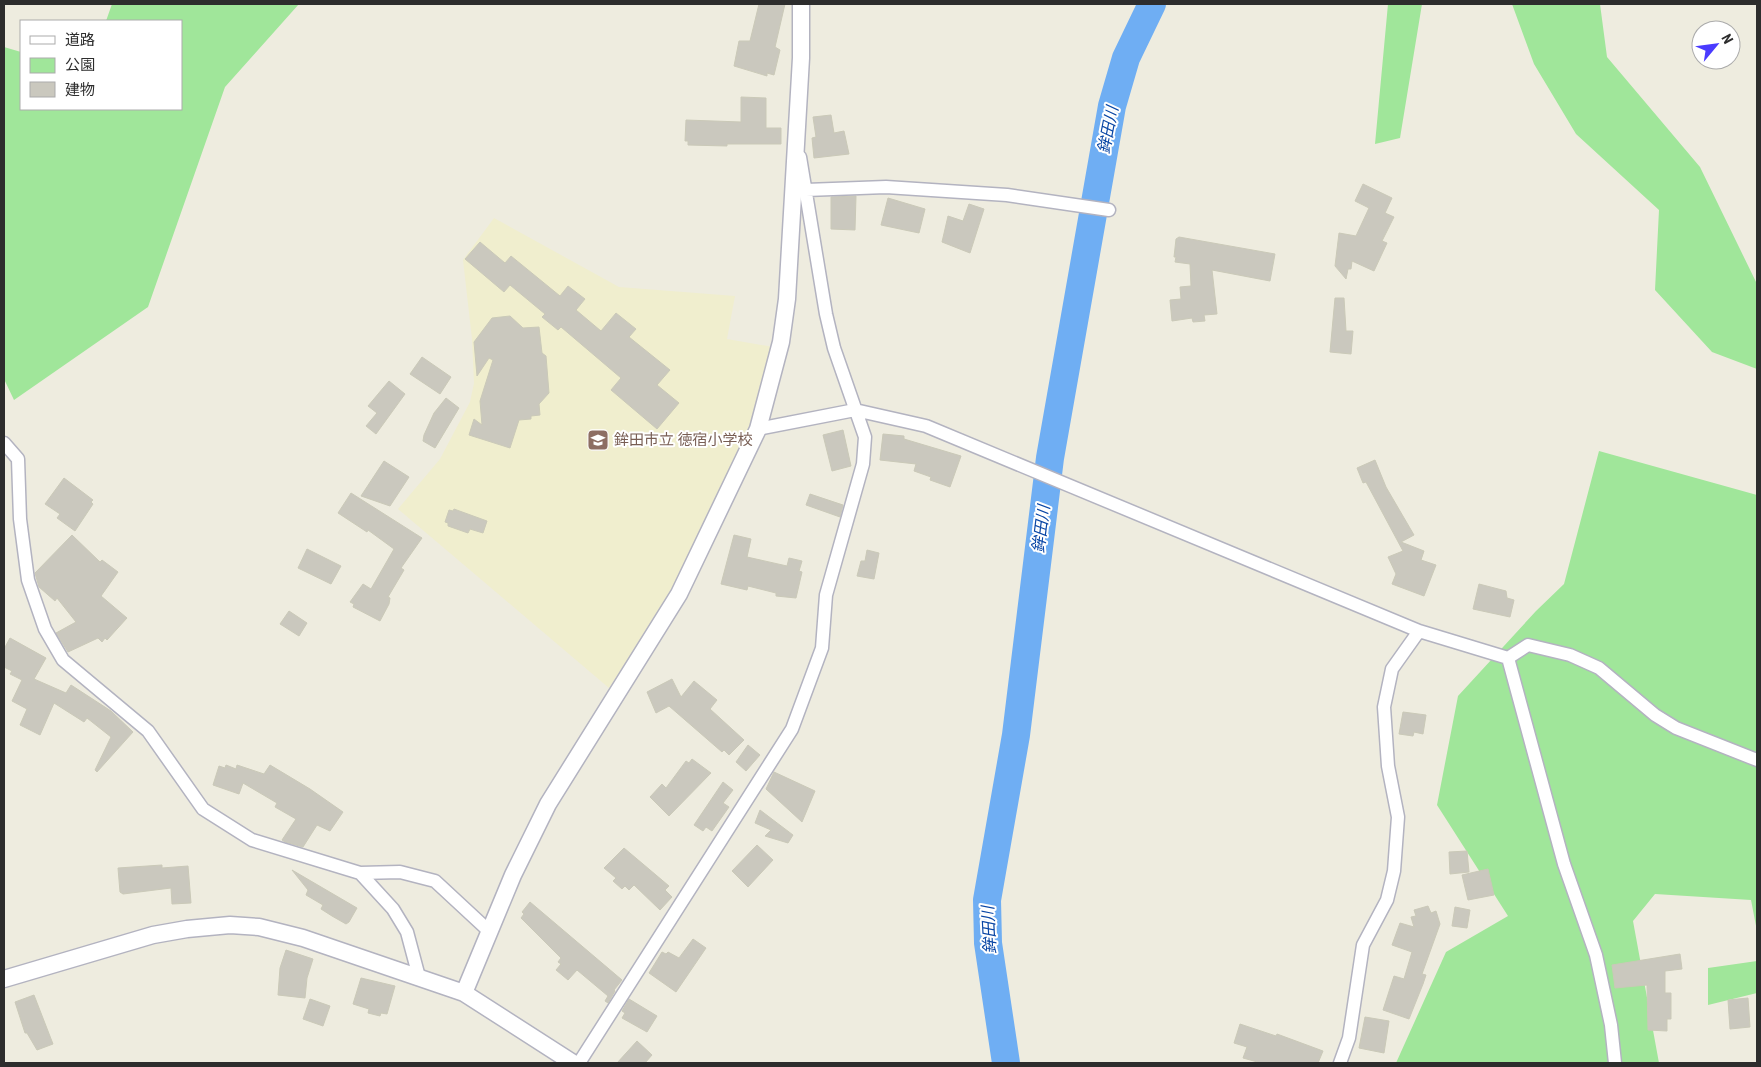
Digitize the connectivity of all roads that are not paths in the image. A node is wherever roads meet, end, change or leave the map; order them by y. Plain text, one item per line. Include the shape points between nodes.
1 (801, 4) edge
2 (797, 137) junction
3 (806, 190) junction
4 (1109, 210) dead end
5 (855, 410) junction
6 (758, 428) junction
7 (4, 443) edge
8 (1419, 631) junction
9 (1508, 658) junction
10 (1757, 760) edge
11 (360, 873) junction
12 (490, 932) junction
13 (419, 977) junction
14 (4, 979) edge
15 (464, 993) junction
16 (573, 1063) edge
17 (579, 1063) edge
18 (1340, 1063) edge
19 (1615, 1063) edge

1 - 2 street
2 - 3 street
2 - 6 street via 781,342
3 - 4 street via 895,188 1007,195
3 - 5 street via 826,314
5 - 6 street
5 - 8 street via 926,426
5 - 17 street via 865,438 863,464 826,595 822,648 792,729
6 - 12 street via 679,594 545,811 513,875
7 - 11 street via 18,459 20,519 28,580 45,629 64,660 148,731 203,809 252,840
8 - 9 street
8 - 18 street via 1392,668 1384,707 1388,766 1398,818 1394,871 1387,900 1364,945 1349,1038
9 - 10 street via 1528,645 1570,655 1599,668 1655,715 1676,728
9 - 19 street via 1564,864 1596,955 1611,1025
11 - 12 street via 400,872 435,881
11 - 13 street via 393,909 406,932
12 - 15 street
13 - 14 street via 304,938 260,927 230,925 153,935
13 - 15 street
15 - 16 street

